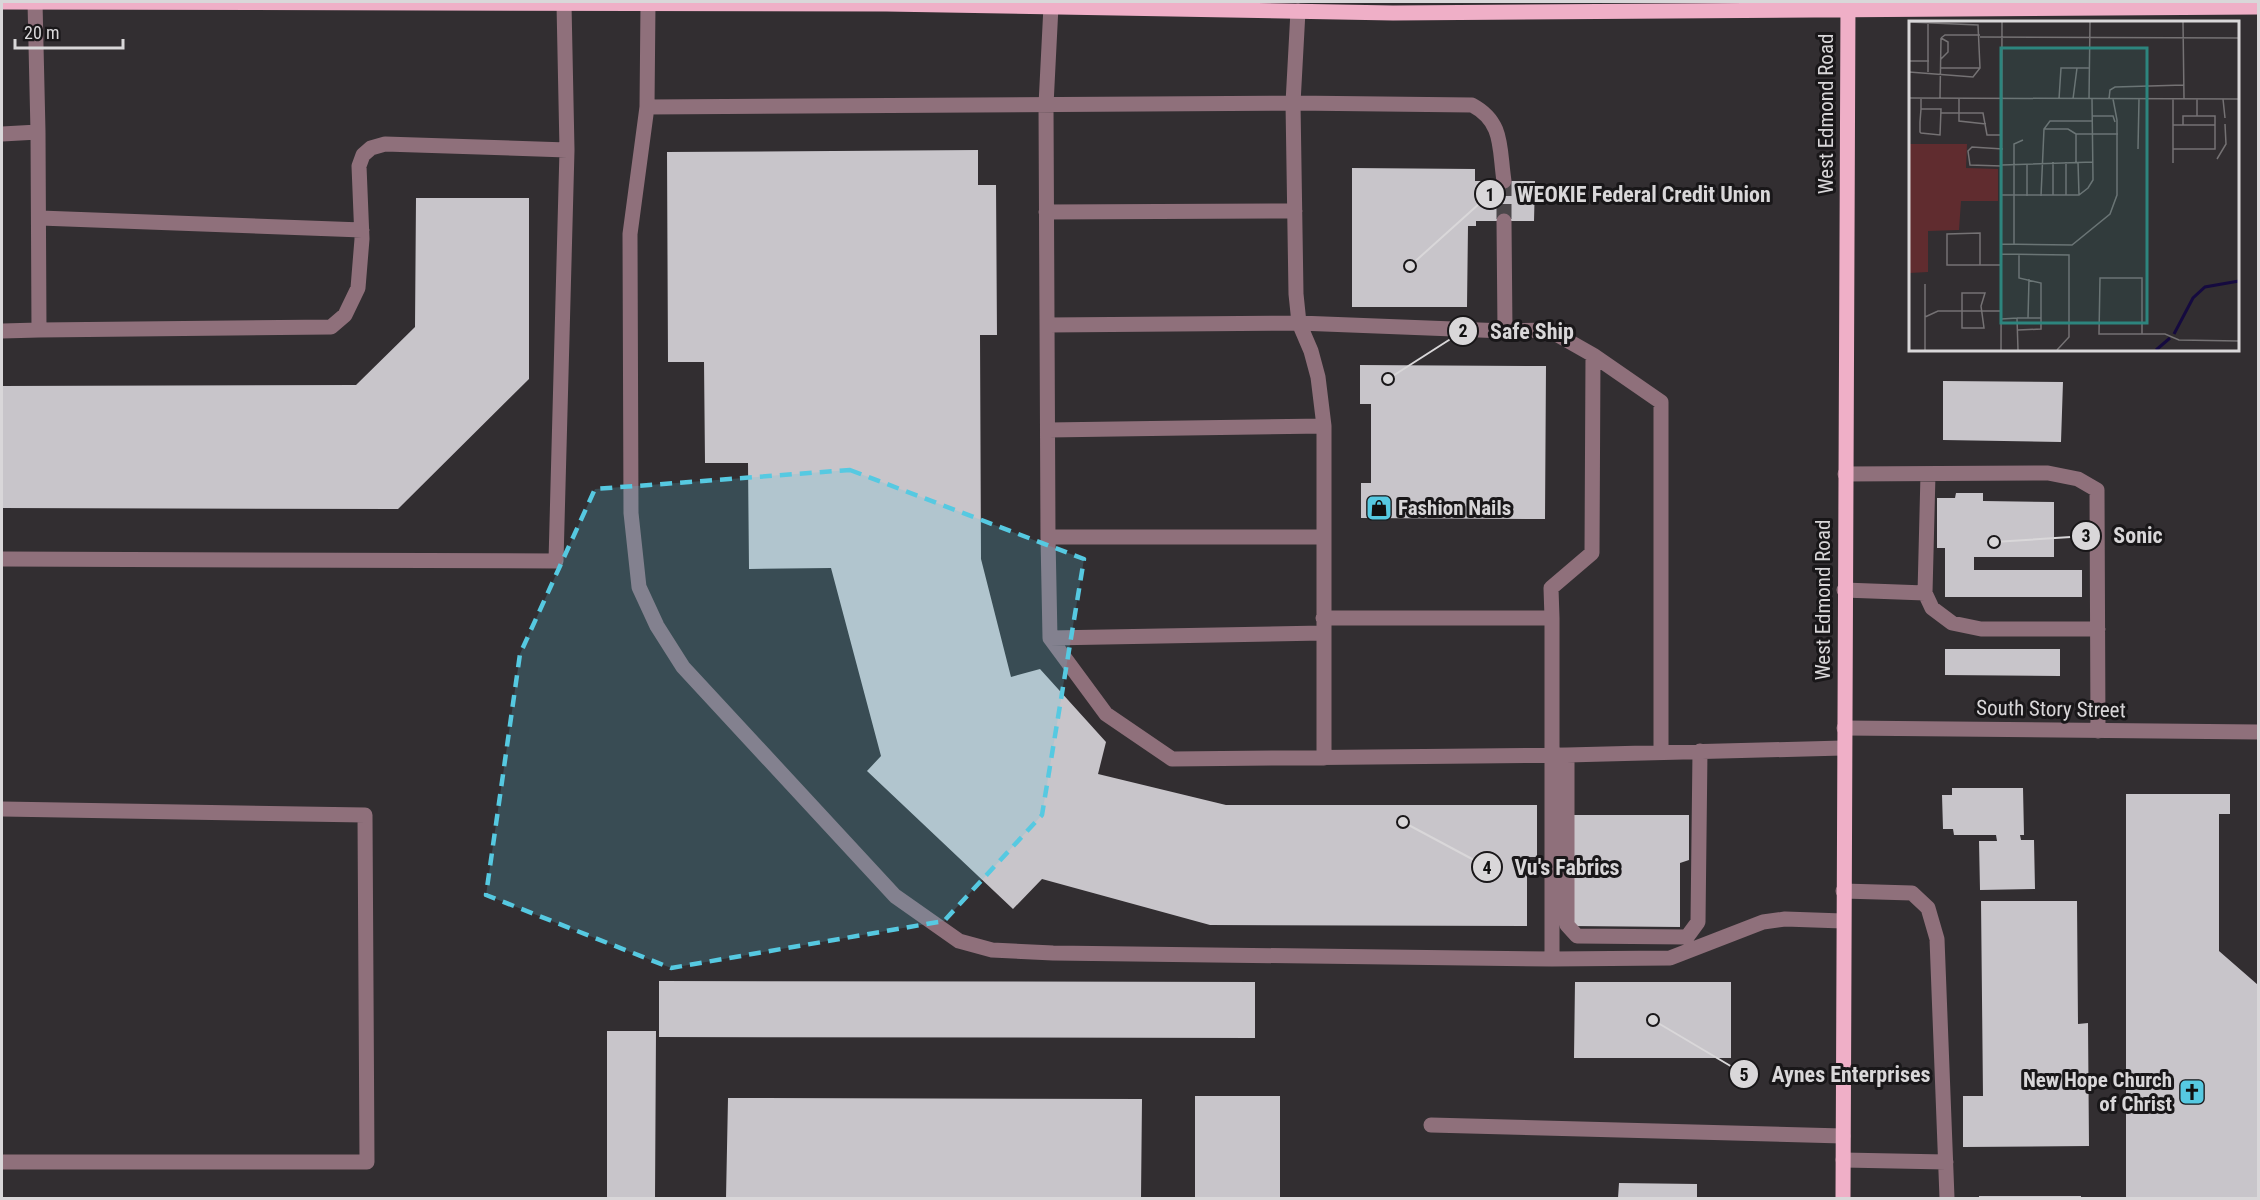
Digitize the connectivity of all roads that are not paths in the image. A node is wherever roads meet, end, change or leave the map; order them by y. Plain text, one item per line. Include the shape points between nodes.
1 (2, 2) edge
2 (35, 2) edge
3 (98, 2) edge
4 (477, 3) edge
5 (886, 3) edge
6 (564, 4) junction
7 (648, 4) junction
8 (1848, 5) edge
9 (1051, 6) junction
10 (1293, 7) edge
11 (1431, 7) edge
12 (1545, 7) edge
13 (2259, 7) edge
14 (1293, 104) junction
15 (1046, 105) junction
16 (647, 107) junction
17 (38, 132) junction
18 (2, 134) edge
19 (567, 150) junction
20 (1504, 181) tunnel mouth
21 (1295, 211) junction
22 (1046, 212) junction
23 (40, 219) junction
24 (1504, 221) tunnel mouth
25 (362, 230) junction
26 (1299, 323) junction
27 (1047, 325) junction
28 (39, 330) junction
29 (2, 331) edge
30 (1505, 331) junction
31 (1593, 355) junction
32 (1324, 426) junction
33 (1048, 430) junction
34 (1845, 474) junction
35 (1928, 474) junction
36 (1048, 537) junction
37 (1323, 537) junction
38 (2, 559) edge
39 (1844, 590) junction
40 (1925, 593) junction
41 (1552, 618) junction
42 (1323, 626) junction
43 (2098, 628) junction
44 (1050, 638) junction
45 (1844, 728) junction
46 (2098, 731) junction
47 (2259, 732) edge
48 (1843, 748) junction
49 (1700, 751) junction
50 (1661, 752) junction
51 (1560, 755) junction
52 (1324, 758) junction
53 (2, 809) edge
54 (1843, 891) junction
55 (1843, 921) junction
56 (1552, 959) junction
57 (1431, 1125) dead end
58 (1843, 1136) junction
59 (1843, 1160) junction
60 (2, 1162) edge
61 (1946, 1162) junction
62 (1843, 1198) edge
63 (1947, 1198) edge

1 - 2 main road
2 - 3 main road
2 - 17 street
3 - 4 main road
4 - 6 main road
5 - 7 main road
5 - 9 main road
6 - 7 main road
6 - 19 street
7 - 16 street
8 - 12 main road
8 - 13 main road
8 - 34 main road, West Edmond Road
9 - 10 main road
9 - 15 street
10 - 11 main road
10 - 14 street
11 - 12 main road
14 - 15 street
14 - 20 street via 1472,105 1486,112 1496,128
14 - 21 street
15 - 16 street
15 - 22 street
16 - 56 street via 630,234 632,513 639,587 657,626 683,667 895,896 958,941 992,950
17 - 18 street
17 - 23 street
19 - 25 street via 385,144 371,148 359,166
19 - 38 street via 556,561
21 - 22 street
21 - 26 street
22 - 27 street
23 - 25 street
23 - 28 street
24 - 30 street
25 - 28 street via 358,288 345,315 331,327
26 - 27 street
26 - 30 street
26 - 32 street via 1311,351
27 - 33 street
28 - 29 street
30 - 31 street via 1549,330
31 - 41 street via 1592,553 1551,588
31 - 50 street via 1661,402
32 - 33 street
32 - 37 street
33 - 36 street
34 - 35 street
34 - 39 main road, West Edmond Road
35 - 40 street
35 - 43 street via 2048,473 2078,478 2097,490
36 - 37 street
36 - 44 street
37 - 42 street
39 - 40 street
39 - 45 main road, West Edmond Road
40 - 43 street via 1932,608 1952,623 1981,629
41 - 42 street
41 - 51 street
42 - 44 street
42 - 52 street
43 - 46 street
44 - 52 street via 1106,714 1172,759
45 - 46 street, South Story Street
45 - 48 main road, West Edmond Road
46 - 47 street, South Story Street
48 - 49 street
48 - 54 main road, West Edmond Road
49 - 50 street
49 - 51 street via 1698,922 1687,937 1576,936 1567,925
50 - 51 street
51 - 52 street
51 - 56 street
53 - 60 street via 365,815 367,1162
54 - 55 main road, West Edmond Road
54 - 61 street via 1912,892 1928,908 1937,939
55 - 56 street via 1763,922 1671,958
55 - 58 main road, West Edmond Road
57 - 58 street
58 - 59 main road, West Edmond Road
59 - 61 street
59 - 62 main road, West Edmond Road
61 - 63 street

